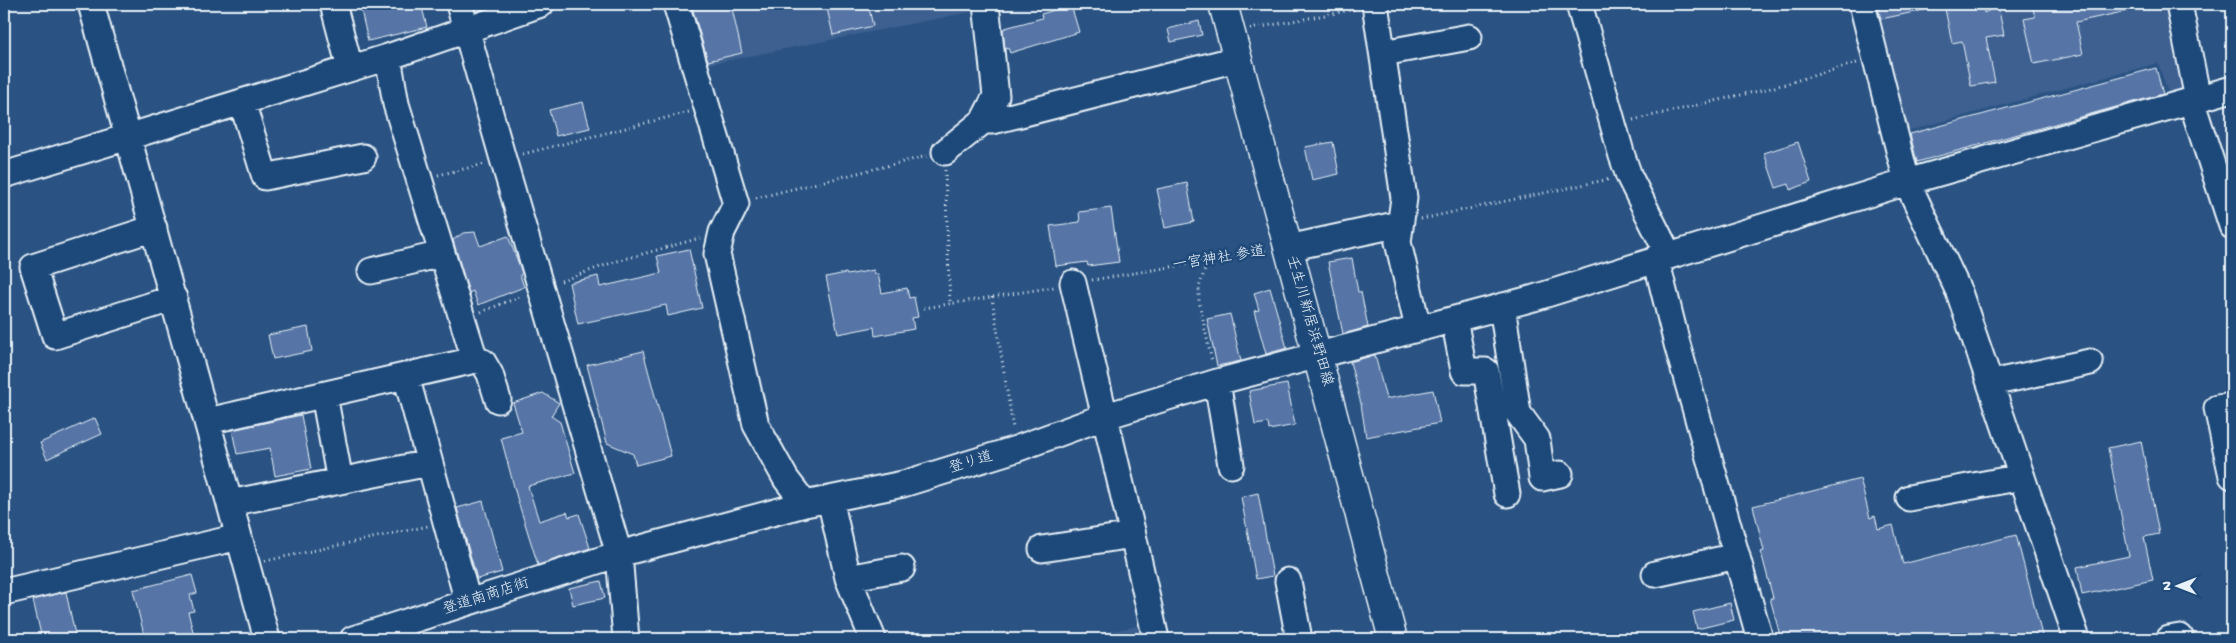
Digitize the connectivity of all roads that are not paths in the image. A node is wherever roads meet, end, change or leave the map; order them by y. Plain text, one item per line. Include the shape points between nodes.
1 (91, 4) edge
2 (333, 4) edge
3 (459, 4) edge
4 (541, 4) edge
5 (676, 4) edge
6 (1223, 4) edge
7 (1579, 4) edge
8 (1862, 4) edge
9 (2179, 4) edge
10 (989, 5) edge
11 (1375, 5) edge
12 (466, 29) junction
13 (1469, 37) dead end
14 (1383, 53) junction
15 (388, 57) junction
16 (1237, 59) junction
17 (350, 68) junction
18 (2232, 89) edge
19 (2194, 100) junction
20 (242, 102) junction
21 (983, 121) junction
22 (128, 136) junction
23 (945, 152) road end
24 (363, 157) dead end
25 (4, 175) edge
26 (1908, 182) junction
27 (1400, 224) junction
28 (2232, 226) edge
29 (154, 228) junction
30 (1288, 248) junction
31 (442, 254) junction
32 (1656, 259) junction
33 (371, 271) dead end
34 (1073, 284) road end
35 (174, 298) junction
36 (1502, 306) junction
37 (1454, 319) junction
38 (1418, 328) junction
39 (1318, 354) junction
40 (475, 360) junction
41 (2090, 362) dead end
42 (406, 376) junction
43 (1217, 382) junction
44 (1991, 383) junction
45 (324, 395) junction
46 (498, 400) dead end
47 (2232, 406) edge
48 (1106, 416) junction
49 (208, 421) junction
50 (429, 463) junction
51 (1232, 465) dead end
52 (1560, 474) dead end
53 (2232, 476) edge
54 (2022, 477) junction
55 (340, 481) junction
56 (1507, 494) dead end
57 (830, 498) junction
58 (1909, 498) dead end
59 (230, 503) junction
60 (805, 504) junction
61 (1133, 535) junction
62 (239, 537) junction
63 (1042, 549) dead end
64 (620, 554) junction
65 (1737, 556) junction
66 (902, 568) dead end
67 (1655, 574) dead end
68 (848, 578) junction
69 (1288, 582) dead end
70 (4, 592) edge
71 (468, 602) junction
72 (395, 633) edge
73 (1387, 638) edge
74 (267, 639) edge
75 (353, 639) edge
76 (626, 639) edge
77 (873, 639) edge
78 (1156, 639) edge
79 (1299, 639) edge
80 (1760, 639) edge
81 (2077, 639) edge

1 - 22 street
2 - 17 street
3 - 12 street
4 - 12 street
5 - 60 street via 736,204 722,232 718,254 756,425 786,479
6 - 16 main road, 壬生川新居浜野田線
7 - 32 street via 1629,176 1665,248
8 - 26 street
9 - 19 street
10 - 21 street via 996,96
11 - 14 street
12 - 15 street
12 - 64 street
13 - 14 street
14 - 27 street via 1404,198
15 - 17 street
15 - 31 street via 396,104
16 - 21 street
16 - 30 main road, 壬生川新居浜野田線
17 - 20 street
18 - 19 street, 登り道
19 - 26 street, 登り道
19 - 28 street
20 - 22 street
20 - 24 street via 265,177
21 - 23 street
22 - 25 street
22 - 29 street
26 - 32 street, 登り道
26 - 44 street via 1959,292
27 - 30 street
27 - 38 street via 1398,242
29 - 35 street
29 - 35 street via 33,267 55,336
30 - 39 main road, 壬生川新居浜野田線
31 - 33 street
31 - 40 street
32 - 36 street, 登り道
32 - 65 street
34 - 48 street
35 - 49 street
36 - 37 street, 登り道
36 - 52 street via 1518,413 1537,438 1542,478
37 - 38 street, 登り道
37 - 56 street via 1464,371 1486,371
38 - 39 street, 登り道
39 - 43 street, 登り道
39 - 73 main road, 壬生川新居浜野田線
40 - 42 street
40 - 46 street via 483,362 490,374
41 - 44 street
42 - 45 street
42 - 50 street
43 - 48 street, 登り道
43 - 51 street
44 - 54 street
45 - 49 street
45 - 55 street
47 - 53 street via 2217,408
48 - 57 street, 登り道 via 1016,449 903,484
48 - 61 street
49 - 59 street
50 - 55 street
50 - 71 street
54 - 58 street
54 - 81 street
55 - 59 street
57 - 60 street, 登り道
57 - 68 street
59 - 62 street
60 - 64 street, 登り道
61 - 63 street
61 - 78 street
62 - 70 street
62 - 74 street
64 - 71 street, 登道南商店街
64 - 76 street
65 - 67 street
65 - 80 street
66 - 68 street
68 - 77 street
69 - 79 street
71 - 72 street, 登道南商店街
72 - 75 street, 登道南商店街

